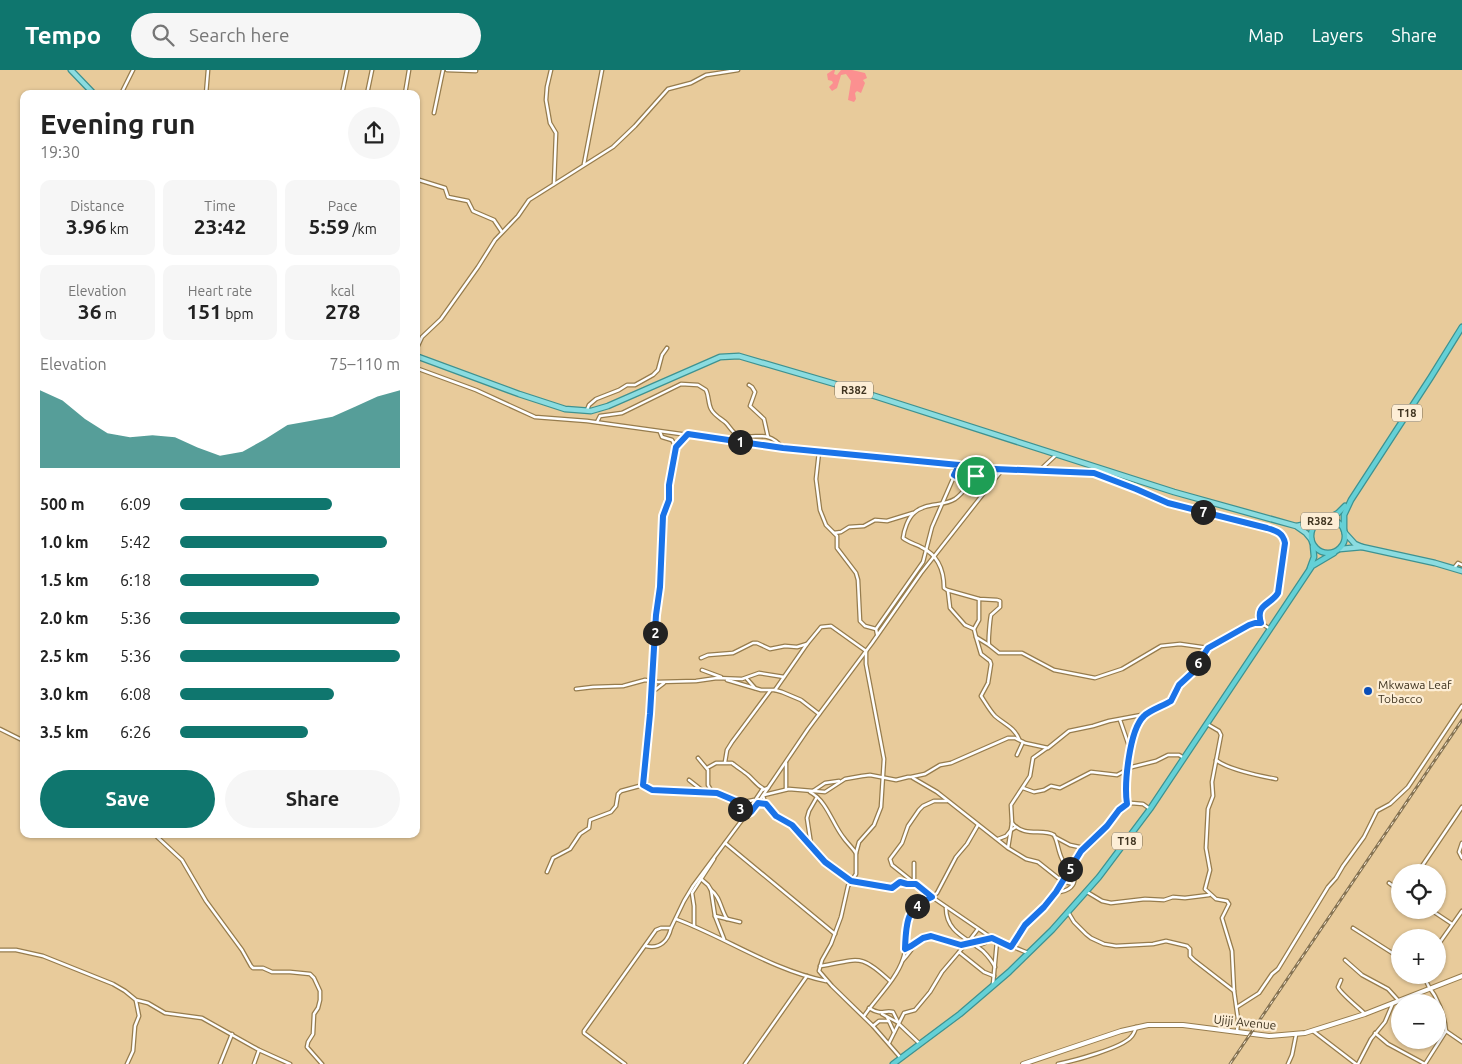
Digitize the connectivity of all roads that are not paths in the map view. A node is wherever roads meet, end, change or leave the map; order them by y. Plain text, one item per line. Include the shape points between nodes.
1 (71, 70) edge
2 (133, 70) edge
3 (208, 70) edge
4 (347, 70) edge
5 (372, 70) edge
6 (409, 70) edge
7 (445, 70) edge
8 (551, 70) edge
9 (602, 70) edge
10 (738, 70) edge
11 (476, 71) dead end
12 (90, 90) edge
13 (123, 90) edge
14 (206, 90) edge
15 (343, 90) edge
16 (369, 90) edge
17 (406, 90) edge
18 (434, 113) dead end
19 (584, 164) junction
20 (420, 180) edge
21 (554, 184) junction
22 (502, 232) junction
23 (1462, 327) edge
24 (420, 340) edge
25 (667, 348) dead end
26 (420, 357) edge
27 (420, 369) edge
28 (749, 385) dead end
29 (586, 411) junction
30 (597, 422) junction
31 (660, 431) junction
32 (688, 434) junction
33 (768, 437) junction
34 (676, 447) junction
35 (783, 448) junction
36 (819, 452) junction
37 (1056, 455) junction
38 (959, 465) junction
39 (995, 469) junction
40 (1002, 469) junction
41 (1039, 472) junction
42 (954, 475) junction
43 (968, 483) junction
44 (1351, 500) junction
45 (943, 504) junction
46 (913, 513) junction
47 (1327, 519) junction
48 (1320, 521) junction
49 (1296, 526) junction
50 (1345, 531) junction
51 (834, 532) junction
52 (1311, 541) junction
53 (1362, 547) junction
54 (927, 550) junction
55 (1340, 550) junction
56 (1334, 553) junction
57 (934, 557) junction
58 (1462, 565) edge
59 (1454, 568) junction
60 (1309, 571) junction
61 (1462, 571) edge
62 (948, 592) junction
63 (979, 599) junction
64 (1261, 623) junction
65 (876, 629) junction
66 (974, 629) junction
67 (1271, 630) junction
68 (877, 636) junction
69 (976, 636) junction
70 (807, 644) junction
71 (989, 645) junction
72 (1208, 648) junction
73 (866, 651) junction
74 (702, 658) dead end
75 (702, 670) dead end
76 (784, 677) junction
77 (723, 678) junction
78 (747, 678) junction
79 (651, 681) junction
80 (665, 682) junction
81 (756, 689) junction
82 (576, 690) dead end
83 (775, 690) junction
84 (770, 691) junction
85 (651, 693) junction
86 (1462, 706) edge
87 (1152, 712) junction
88 (819, 714) junction
89 (1120, 720) junction
90 (1207, 724) junction
91 (0, 729) edge
92 (20, 739) edge
93 (1019, 739) junction
94 (1023, 742) junction
95 (1048, 748) junction
96 (1130, 749) junction
97 (1017, 755) dead end
98 (698, 758) dead end
99 (1184, 758) junction
100 (1216, 760) junction
101 (725, 762) junction
102 (786, 762) junction
103 (708, 768) junction
104 (1127, 770) junction
105 (882, 777) junction
106 (911, 777) junction
107 (1276, 779) dead end
108 (689, 780) dead end
109 (841, 781) junction
110 (643, 785) junction
111 (1023, 788) junction
112 (766, 789) junction
113 (786, 789) junction
114 (807, 790) junction
115 (813, 791) junction
116 (703, 792) junction
117 (712, 792) junction
118 (819, 792) junction
119 (764, 796) junction
120 (818, 797) junction
121 (756, 800) junction
122 (947, 801) junction
123 (739, 803) junction
124 (758, 803) junction
125 (766, 804) junction
126 (1127, 804) junction
127 (1462, 807) edge
128 (1150, 809) junction
129 (746, 814) junction
130 (1012, 823) junction
131 (978, 825) junction
132 (1016, 827) junction
133 (1011, 830) junction
134 (1056, 837) junction
135 (158, 838) edge
136 (998, 840) junction
137 (725, 843) junction
138 (1462, 843) edge
139 (811, 845) junction
140 (1008, 848) junction
141 (1084, 848) junction
142 (856, 853) junction
143 (716, 855) junction
144 (1462, 858) edge
145 (914, 863) dead end
146 (1423, 864) edge
147 (1070, 870) junction
148 (547, 872) dead end
149 (701, 879) junction
150 (851, 881) junction
151 (1062, 881) junction
152 (915, 884) junction
153 (1073, 884) junction
154 (711, 890) junction
155 (1087, 891) junction
156 (1056, 892) junction
157 (1209, 894) junction
158 (932, 897) junction
159 (946, 906) junction
160 (1068, 912) junction
161 (1462, 912) edge
162 (715, 916) junction
163 (676, 919) junction
164 (727, 919) junction
165 (1444, 919) edge
166 (740, 922) dead end
167 (1452, 924) junction
168 (694, 926) junction
169 (671, 928) junction
170 (1353, 928) dead end
171 (978, 929) junction
172 (1446, 933) edge
173 (835, 934) junction
174 (724, 939) junction
175 (991, 939) junction
176 (920, 940) junction
177 (997, 941) junction
178 (969, 942) junction
179 (645, 945) junction
180 (965, 945) junction
181 (976, 946) junction
182 (1011, 947) junction
183 (905, 949) junction
184 (0, 950) edge
185 (959, 952) junction
186 (1391, 952) edge
187 (1028, 953) junction
188 (903, 960) junction
189 (1345, 960) dead end
190 (820, 966) junction
191 (995, 967) junction
192 (807, 976) junction
193 (994, 976) junction
194 (1462, 976) edge
195 (1341, 980) dead end
196 (890, 981) junction
197 (827, 982) junction
198 (1427, 984) edge
199 (993, 986) junction
200 (1429, 989) junction
201 (1234, 991) junction
202 (1393, 994) edge
203 (1415, 994) edge
204 (1432, 994) edge
205 (136, 1000) junction
206 (1391, 1004) edge
207 (1237, 1007) junction
208 (870, 1008) junction
209 (1391, 1009) edge
210 (880, 1014) junction
211 (1365, 1014) junction
212 (864, 1016) junction
213 (886, 1016) junction
214 (889, 1022) junction
215 (899, 1023) junction
216 (873, 1026) junction
217 (1136, 1027) junction
218 (1313, 1031) junction
219 (1446, 1031) edge
220 (894, 1032) junction
221 (1237, 1032) junction
222 (1375, 1033) junction
223 (232, 1034) junction
224 (1296, 1035) junction
225 (1462, 1042) edge
226 (889, 1043) junction
227 (921, 1045) junction
228 (1435, 1049) edge
229 (259, 1050) junction
230 (901, 1058) junction
231 (127, 1064) edge
232 (220, 1064) edge
233 (254, 1064) edge
234 (290, 1064) edge
235 (322, 1064) edge
236 (625, 1064) edge
237 (744, 1064) edge
238 (893, 1064) edge
239 (1023, 1064) edge
240 (1058, 1064) edge
241 (1288, 1064) edge
242 (1357, 1064) edge
243 (1425, 1064) edge

1 - 12 main road
2 - 13 street
3 - 14 street
4 - 15 street
5 - 16 street
6 - 17 street
7 - 11 street
7 - 18 street
8 - 21 street via 546,100 550,123 556,133
9 - 19 street
10 - 19 street via 703,76 668,89 618,142
19 - 21 street
20 - 22 street via 445,188 448,197 469,201 473,212 494,220
21 - 22 street via 528,200
22 - 24 street via 449,308
23 - 44 highway, T18
25 - 29 street via 653,375 596,399
26 - 29 main road, R382 via 565,409
27 - 30 street via 490,395 530,416
28 - 33 street via 755,392 750,406 764,419
29 - 37 main road, R382 via 608,406 720,357 739,356
30 - 31 street
30 - 33 street via 600,416 617,414 677,386 690,384 706,390 711,408 734,433
31 - 32 street
31 - 34 street via 662,437 672,440
32 - 34 street
32 - 35 street
33 - 35 street
34 - 79 street via 669,500 663,516
35 - 36 street
36 - 38 street
36 - 51 street via 816,480 820,510 826,525
37 - 41 street
37 - 49 main road, R382
38 - 39 street
38 - 42 street
39 - 40 street
39 - 43 street via 981,473
40 - 41 street
40 - 57 street
41 - 64 street via 1094,473 1168,503 1280,533 1285,543 1278,593 1262,607
42 - 43 street
42 - 45 street
43 - 45 street via 957,496
44 - 47 highway, T18
44 - 50 highway, T18 via 1344,515
45 - 46 street via 927,506
45 - 54 street
46 - 51 street
46 - 54 street via 902,538
47 - 48 highway, R382
47 - 50 highway, R382 via 1334,520
48 - 49 main road, R382
48 - 52 highway, R382 via 1314,525
49 - 52 main road, R382
50 - 53 main road via 1355,544
50 - 55 highway, R382 via 1346,539
51 - 65 street via 838,538 837,548 857,577 860,621
52 - 56 highway, R382 via 1321,552
52 - 60 highway, T18 via 1314,557
53 - 55 main road
53 - 59 main road
54 - 57 street
54 - 65 street via 915,576
55 - 56 highway
56 - 60 highway, T18
57 - 62 street
57 - 68 street
58 - 59 street via 1458,563
59 - 61 main road
60 - 67 highway, T18
62 - 63 street
62 - 66 street via 950,608 965,625
63 - 66 street via 979,620
63 - 71 street via 997,600 1001,604 990,618
64 - 67 street
64 - 72 street via 1249,625
65 - 68 street
66 - 69 street
67 - 90 highway, T18
68 - 73 street
69 - 71 street
69 - 93 street via 981,654 991,664 988,682 981,696 993,714 1011,727
70 - 73 street via 819,628 832,626
70 - 74 street via 770,649 753,643 733,653
70 - 76 street
71 - 72 street via 999,653 1022,652 1054,670 1094,678 1122,668 1161,646 1180,644
72 - 87 street via 1192,673 1179,685 1171,701
73 - 88 street
73 - 105 street via 884,757
75 - 77 street
76 - 78 street via 759,673
76 - 83 street
77 - 78 street
77 - 80 street
77 - 81 street
78 - 81 street
79 - 80 street
79 - 82 street
79 - 85 street
80 - 85 street
81 - 84 street
83 - 84 street
83 - 88 street via 801,700
84 - 101 street via 732,742
85 - 110 street
86 - 207 street via 1408,787 1377,811 1364,837 1324,893 1278,970 1259,993
87 - 89 street
87 - 96 street via 1139,722
88 - 102 street
89 - 95 street via 1069,731
89 - 96 street
90 - 99 highway, T18
90 - 100 street via 1220,733
91 - 92 street
93 - 94 street
93 - 106 street via 1004,739 925,774
94 - 95 street
94 - 97 street
95 - 111 street via 1032,758 1030,776
96 - 104 street
98 - 103 street
99 - 104 street via 1168,755
99 - 128 highway, T18
100 - 107 street
100 - 157 street via 1206,842 1210,870 1205,889
101 - 103 street
101 - 112 street via 732,762
102 - 112 street
102 - 113 street
103 - 117 street via 708,785
104 - 111 street via 1113,775 1091,772 1060,788 1049,786 1034,792
104 - 126 street
105 - 106 street via 896,780
105 - 109 street via 862,776
105 - 142 street via 879,816 859,842
106 - 122 street
108 - 116 street
109 - 115 street via 825,783
109 - 118 street via 827,792
110 - 116 street via 652,790
110 - 148 street via 618,793 614,809 590,820 589,828 580,834 570,849 553,858
111 - 130 street via 1012,804
112 - 119 street
112 - 121 street
113 - 114 street
113 - 119 street
114 - 115 street
114 - 120 street
115 - 118 street
116 - 117 street
117 - 123 street
118 - 120 street
119 - 124 street
119 - 125 street
120 - 139 street via 807,818
120 - 142 street via 842,837
121 - 123 street
121 - 129 street
122 - 131 street
122 - 152 street via 934,801 919,810 890,859 892,865
123 - 129 street
124 - 125 street
124 - 129 street
125 - 139 street via 776,816 795,827
126 - 128 street via 1136,803
126 - 141 street
127 - 146 street
128 - 155 highway, T18
129 - 137 street
130 - 132 street
130 - 133 street
131 - 136 street
131 - 158 street
132 - 133 street
132 - 134 street via 1031,833 1052,833
133 - 136 street
133 - 140 street
134 - 141 street
134 - 147 street via 1062,859
135 - 235 street via 182,860 250,966 272,972 310,974 314,978 320,990 320,1000 307,1047
136 - 140 street
137 - 143 street
137 - 173 street
138 - 144 street via 1459,852
139 - 150 street via 825,862
140 - 151 street via 1038,862
141 - 147 street
142 - 150 street via 857,872
143 - 149 street
143 - 163 street via 686,896
145 - 152 street
147 - 151 street
147 - 153 street via 1074,876
149 - 154 street
149 - 168 street via 692,893
150 - 152 street via 892,888 900,882
150 - 173 street
151 - 153 street
151 - 156 street
152 - 158 street
153 - 156 street via 1065,891
154 - 162 street
154 - 164 street via 717,895
155 - 157 street via 1111,903
155 - 160 highway, T18
156 - 182 street via 1025,925
157 - 201 street via 1229,904 1222,918 1232,951
158 - 159 street
158 - 183 street via 920,903 909,917
159 - 171 street
159 - 178 street via 948,922
160 - 187 highway, T18
160 - 201 street via 1086,934 1104,944 1116,946 1166,941 1189,947 1194,960
161 - 167 street
162 - 164 street
162 - 174 street
163 - 168 street
163 - 169 street
164 - 166 street
165 - 167 street
167 - 172 street
168 - 174 street
169 - 179 street via 659,928
169 - 179 street via 665,942 654,947
170 - 186 street
171 - 175 street
171 - 178 street
173 - 190 street
174 - 192 street via 765,961
175 - 177 street
175 - 178 street
175 - 181 street
176 - 180 street via 933,936
176 - 183 street
176 - 188 street
177 - 182 street
177 - 191 street
178 - 180 street
178 - 181 street
179 - 236 street via 583,1032
180 - 185 street
181 - 191 street
182 - 187 street
183 - 188 street
184 - 205 street via 26,952 58,962 113,984
185 - 193 street
185 - 215 street via 915,1010 904,1014
187 - 199 highway, T18
188 - 196 street
189 - 202 street
190 - 196 street via 861,959 871,963
190 - 197 street via 819,971
191 - 193 street
192 - 197 street
192 - 237 street
193 - 199 street
194 - 200 main road, Ujiji Avenue
195 - 211 street via 1339,991
196 - 208 street
197 - 212 street
198 - 200 street
199 - 227 highway, T18
200 - 203 main road, Ujiji Avenue
200 - 204 street
201 - 207 street
205 - 223 street via 168,1014 198,1016
205 - 231 street via 139,1016 133,1051
206 - 211 main road, Ujiji Avenue
207 - 221 street
208 - 210 street
208 - 212 street
209 - 222 street
210 - 213 street
210 - 215 street via 893,1012
211 - 218 main road, Ujiji Avenue
212 - 216 street
213 - 214 street
213 - 215 street
214 - 216 street via 879,1021
214 - 220 street
215 - 220 street
215 - 227 street
216 - 226 street
217 - 221 main road, Ujiji Avenue via 1162,1024
217 - 239 main road, Ujiji Avenue
217 - 240 street via 1132,1037 1123,1043
218 - 224 main road, Ujiji Avenue
218 - 242 street
219 - 225 street
220 - 226 street
221 - 224 main road, Ujiji Avenue
222 - 242 street
222 - 243 street
223 - 229 street
223 - 232 street
224 - 241 street
226 - 230 street
227 - 230 highway, T18
228 - 243 street
229 - 233 street
229 - 234 street
230 - 238 highway, T18

